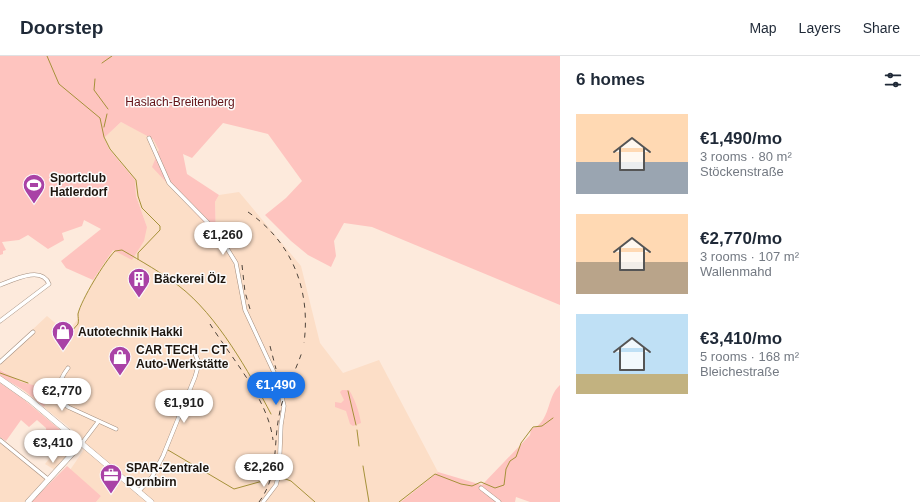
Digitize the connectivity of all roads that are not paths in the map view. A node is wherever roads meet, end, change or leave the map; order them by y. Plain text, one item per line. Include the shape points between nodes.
1 (149, 138) dead end
2 (0, 285) edge
3 (0, 322) edge
4 (33, 332) dead end
5 (193, 349) dead end
6 (0, 362) edge
7 (68, 368) dead end
8 (0, 380) edge
9 (98, 422) junction
10 (116, 429) dead end
11 (0, 440) edge
12 (82, 443) junction
13 (49, 480) junction
14 (481, 488) dead end
15 (138, 492) junction
16 (28, 502) edge
17 (151, 502) edge
18 (263, 502) edge
19 (499, 502) edge

1 - 18 street via 169,183 217,232 236,263 245,310 276,375 284,406 278,474 276,485
2 - 3 street via 37,274 45,277 49,284
4 - 6 street
5 - 15 street via 199,363 195,377 163,456 152,477
7 - 9 street via 59,386 60,399 68,407
8 - 12 main road via 30,400
9 - 10 street
9 - 12 street
11 - 13 street
12 - 13 main road
12 - 15 main road
13 - 16 main road
14 - 19 street
15 - 17 main road

